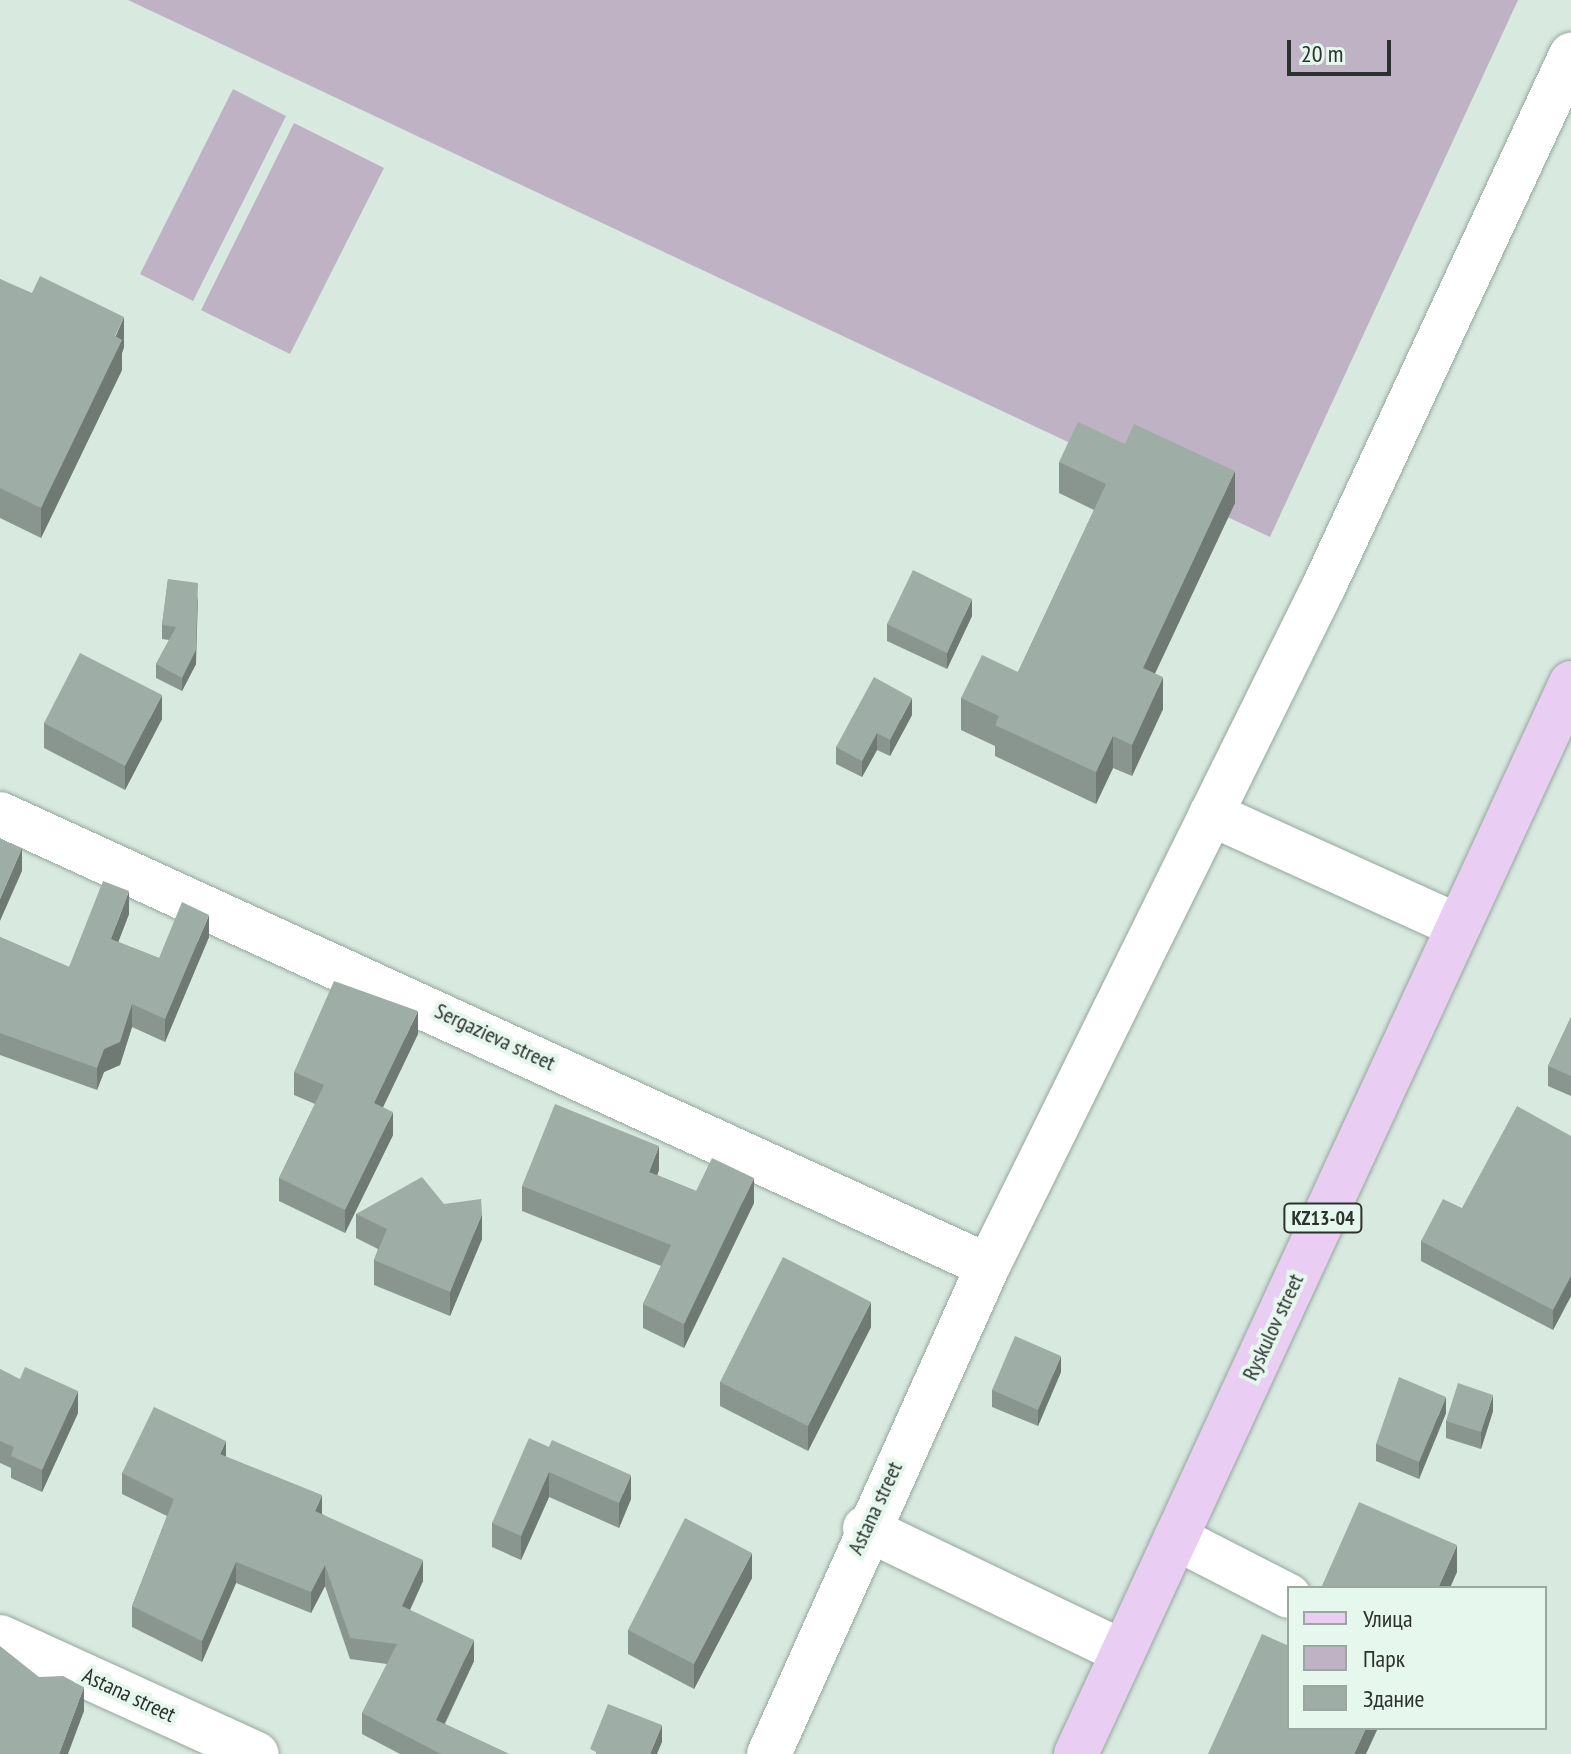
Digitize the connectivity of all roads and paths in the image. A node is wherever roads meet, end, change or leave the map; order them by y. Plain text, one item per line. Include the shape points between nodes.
1 (1571, 55) edge
2 (1571, 683) edge
3 (0, 814) edge
4 (1211, 814) junction
5 (1458, 926) junction
6 (988, 1266) junction
7 (865, 1528) junction
8 (1176, 1538) junction
9 (1287, 1595) edge
10 (0, 1637) edge
11 (1123, 1652) junction
12 (257, 1754) edge
13 (769, 1754) edge
14 (1076, 1754) edge

1 - 4 street, Astana street
2 - 5 main road, Ryskulov street / KZ13-04
3 - 6 street, Sergazieva street
4 - 5 street
4 - 6 street, Astana street
5 - 8 main road, Ryskulov street / KZ13-04
6 - 7 street, Astana street
7 - 11 street
7 - 13 street, Astana street
8 - 9 street
8 - 11 main road, Ryskulov street / KZ13-04
10 - 12 street, Astana street
11 - 14 main road, Ryskulov street / KZ13-04

